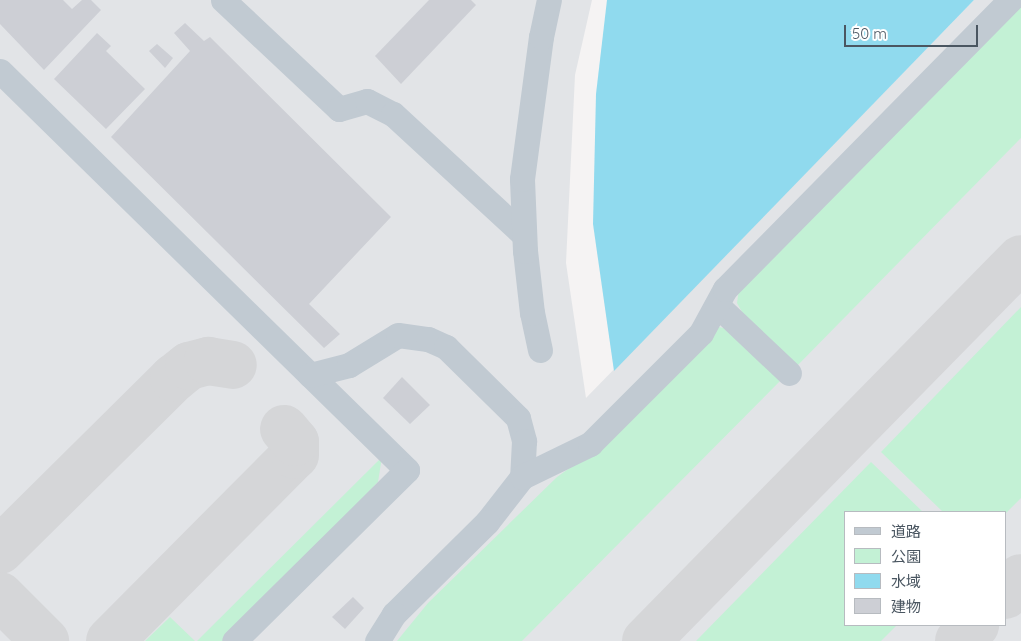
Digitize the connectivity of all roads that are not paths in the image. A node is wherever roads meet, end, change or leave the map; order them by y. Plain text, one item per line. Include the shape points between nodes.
1 (223, 0) edge
2 (549, 0) edge
3 (1010, 0) edge
4 (0, 71) edge
5 (524, 235) junction
6 (717, 304) junction
7 (540, 350) dead end
8 (789, 373) dead end
9 (310, 375) junction
10 (522, 477) junction
11 (234, 641) edge
12 (377, 641) edge

1 - 5 lane via 339,109 367,101 393,114
2 - 5 lane via 522,179
3 - 6 lane via 725,289
4 - 9 lane
5 - 7 lane via 532,313
6 - 8 lane
6 - 10 lane via 701,333 590,444
9 - 10 lane via 349,365 398,335 428,339 446,348 518,418 524,441
9 - 11 lane via 407,470
10 - 12 lane via 487,522 394,614

